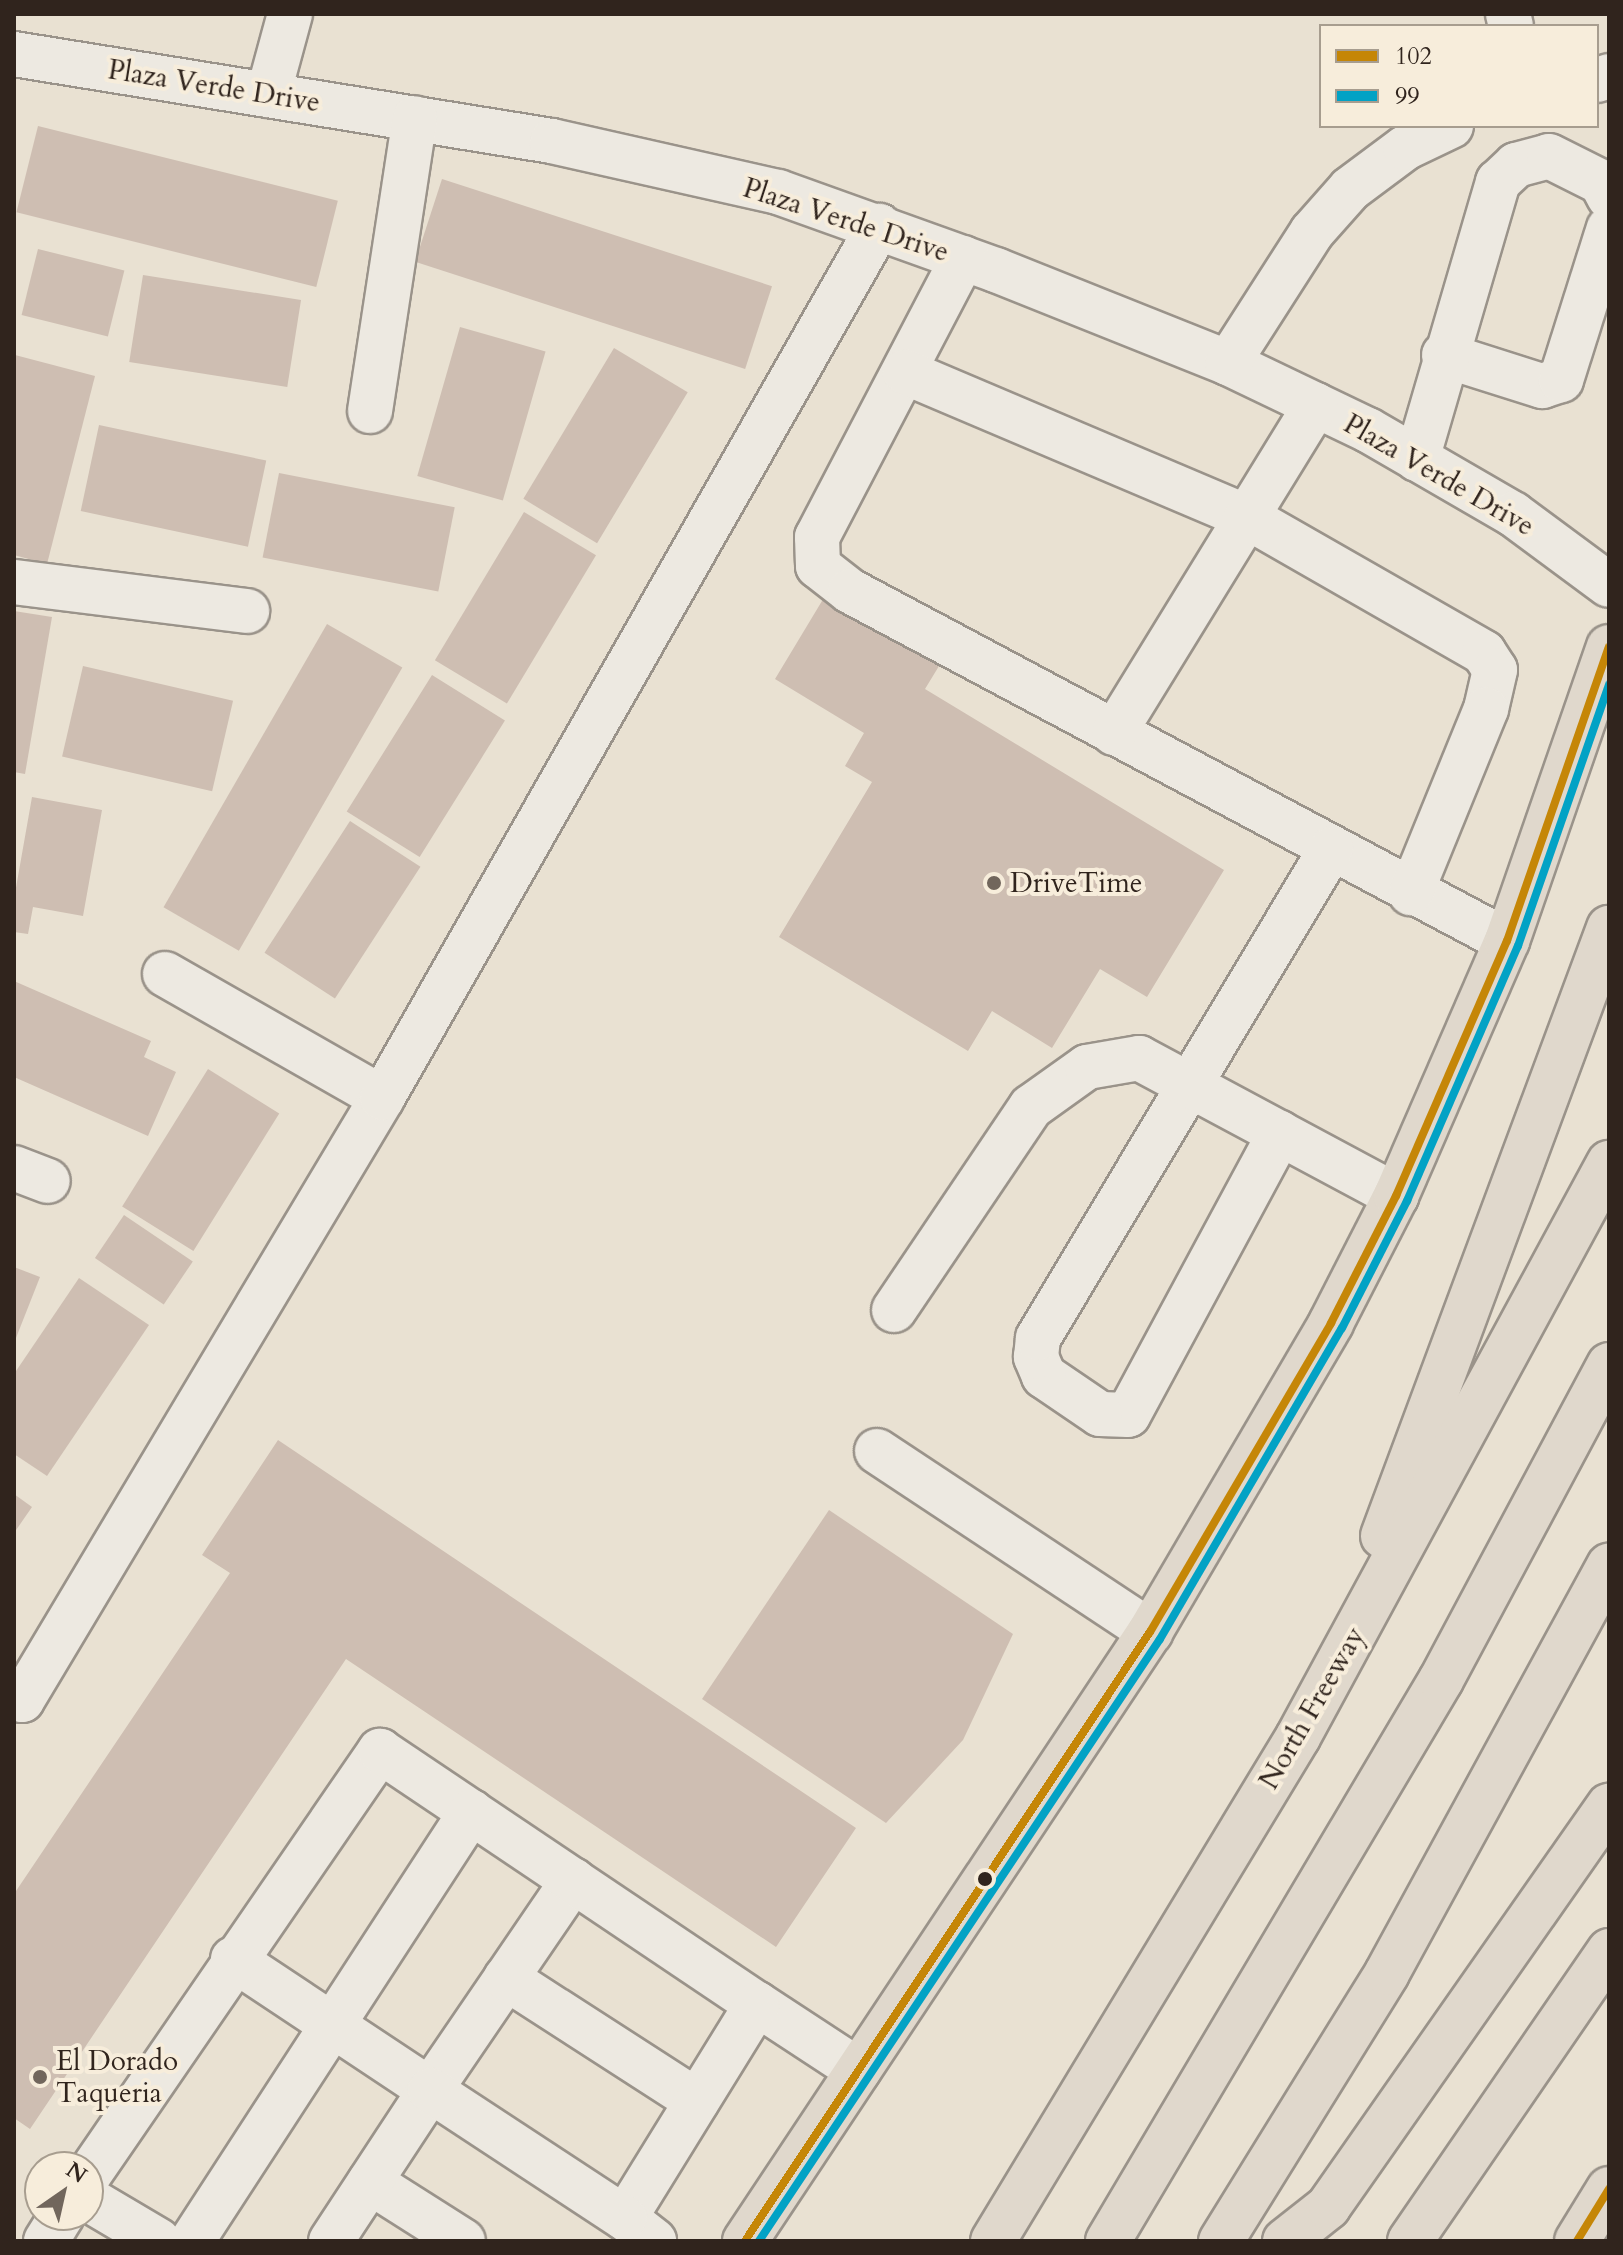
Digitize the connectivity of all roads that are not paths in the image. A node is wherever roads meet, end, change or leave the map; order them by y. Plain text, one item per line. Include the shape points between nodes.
1 (290, 14) edge
2 (14, 54) edge
3 (268, 95) junction
4 (415, 118) junction
5 (1447, 128) edge
6 (1551, 141) edge
7 (1609, 197) edge
8 (879, 226) junction
9 (1609, 228) edge
10 (963, 258) junction
11 (1444, 355) junction
12 (1228, 363) junction
13 (905, 372) junction
14 (1316, 405) junction
15 (370, 411) dead end
16 (1417, 459) junction
17 (1247, 517) junction
18 (14, 582) edge
19 (1609, 585) edge
20 (247, 611) dead end
21 (1609, 647) edge
22 (1114, 733) junction
23 (1331, 849) junction
24 (1411, 893) junction
25 (1609, 928) edge
26 (1507, 941) junction
27 (165, 974) dead end
28 (1192, 1088) junction
29 (382, 1098) junction
30 (1280, 1133) junction
31 (1609, 1163) edge
32 (1396, 1196) junction
33 (894, 1310) dead end
34 (1609, 1365) edge
35 (877, 1451) dead end
36 (1609, 1565) edge
37 (1609, 1573) edge
38 (1586, 1610) junction
39 (1150, 1632) junction
40 (14, 1694) edge
41 (1298, 1737) junction
42 (1609, 1806) edge
43 (471, 1812) junction
44 (573, 1880) junction
45 (1609, 1951) edge
46 (233, 1959) junction
47 (506, 1978) junction
48 (757, 2004) junction
49 (328, 2022) junction
50 (858, 2070) junction
51 (430, 2090) junction
52 (697, 2101) junction
53 (104, 2152) edge
54 (370, 2182) junction
55 (1609, 2189) edge
56 (104, 2208) edge
57 (640, 2229) edge
58 (338, 2239) edge
59 (159, 2241) edge
60 (192, 2241) edge
61 (463, 2241) edge
62 (745, 2241) edge
63 (993, 2241) edge
64 (1108, 2241) edge
65 (1221, 2241) edge
66 (1285, 2241) edge
67 (1410, 2241) edge
68 (1577, 2241) edge

1 - 3 street
2 - 3 street, Plaza Verde Drive
3 - 4 street, Plaza Verde Drive
4 - 8 street, Plaza Verde Drive via 552,141 778,192
4 - 15 street
5 - 12 street via 1405,148 1350,189 1312,232
6 - 7 street via 1601,182
6 - 11 street via 1498,182
8 - 10 street, Plaza Verde Drive
8 - 29 street
9 - 11 street via 1561,380 1542,386
10 - 12 street, Plaza Verde Drive
10 - 13 street
11 - 16 street
12 - 14 street, Plaza Verde Drive
13 - 17 street
13 - 22 street via 817,537 818,566 850,591
14 - 16 street, Plaza Verde Drive
14 - 17 street
16 - 19 street, Plaza Verde Drive via 1513,514
17 - 22 street
17 - 24 street via 1484,653 1495,670
18 - 20 street
21 - 26 main road
22 - 23 street
23 - 24 street
23 - 28 street
24 - 26 street
25 - 41 main road via 1430,1423
26 - 32 main road
27 - 29 street
28 - 30 street
28 - 30 street via 1038,1338 1036,1357 1044,1376 1100,1414 1128,1415
28 - 33 street via 1139,1058 1087,1067 1031,1107
29 - 40 street via 22,1700
30 - 32 street
31 - 41 main road, North Freeway
32 - 39 main road via 1264,1443
34 - 64 main road via 1402,1748
35 - 39 street
36 - 38 main road
37 - 38 main road
38 - 65 main road via 1387,1973
39 - 50 main road
41 - 63 main road, North Freeway
42 - 66 main road via 1328,2207
43 - 44 street
43 - 46 street via 380,1751
43 - 49 street
44 - 47 street
44 - 48 street
45 - 67 main road
46 - 49 street
46 - 53 street
47 - 51 street
47 - 52 street
48 - 50 street
48 - 52 street
49 - 51 street
49 - 60 street
50 - 62 main road
51 - 54 street
51 - 57 street
52 - 57 street
54 - 58 street
54 - 61 street
55 - 68 main road
56 - 59 street

